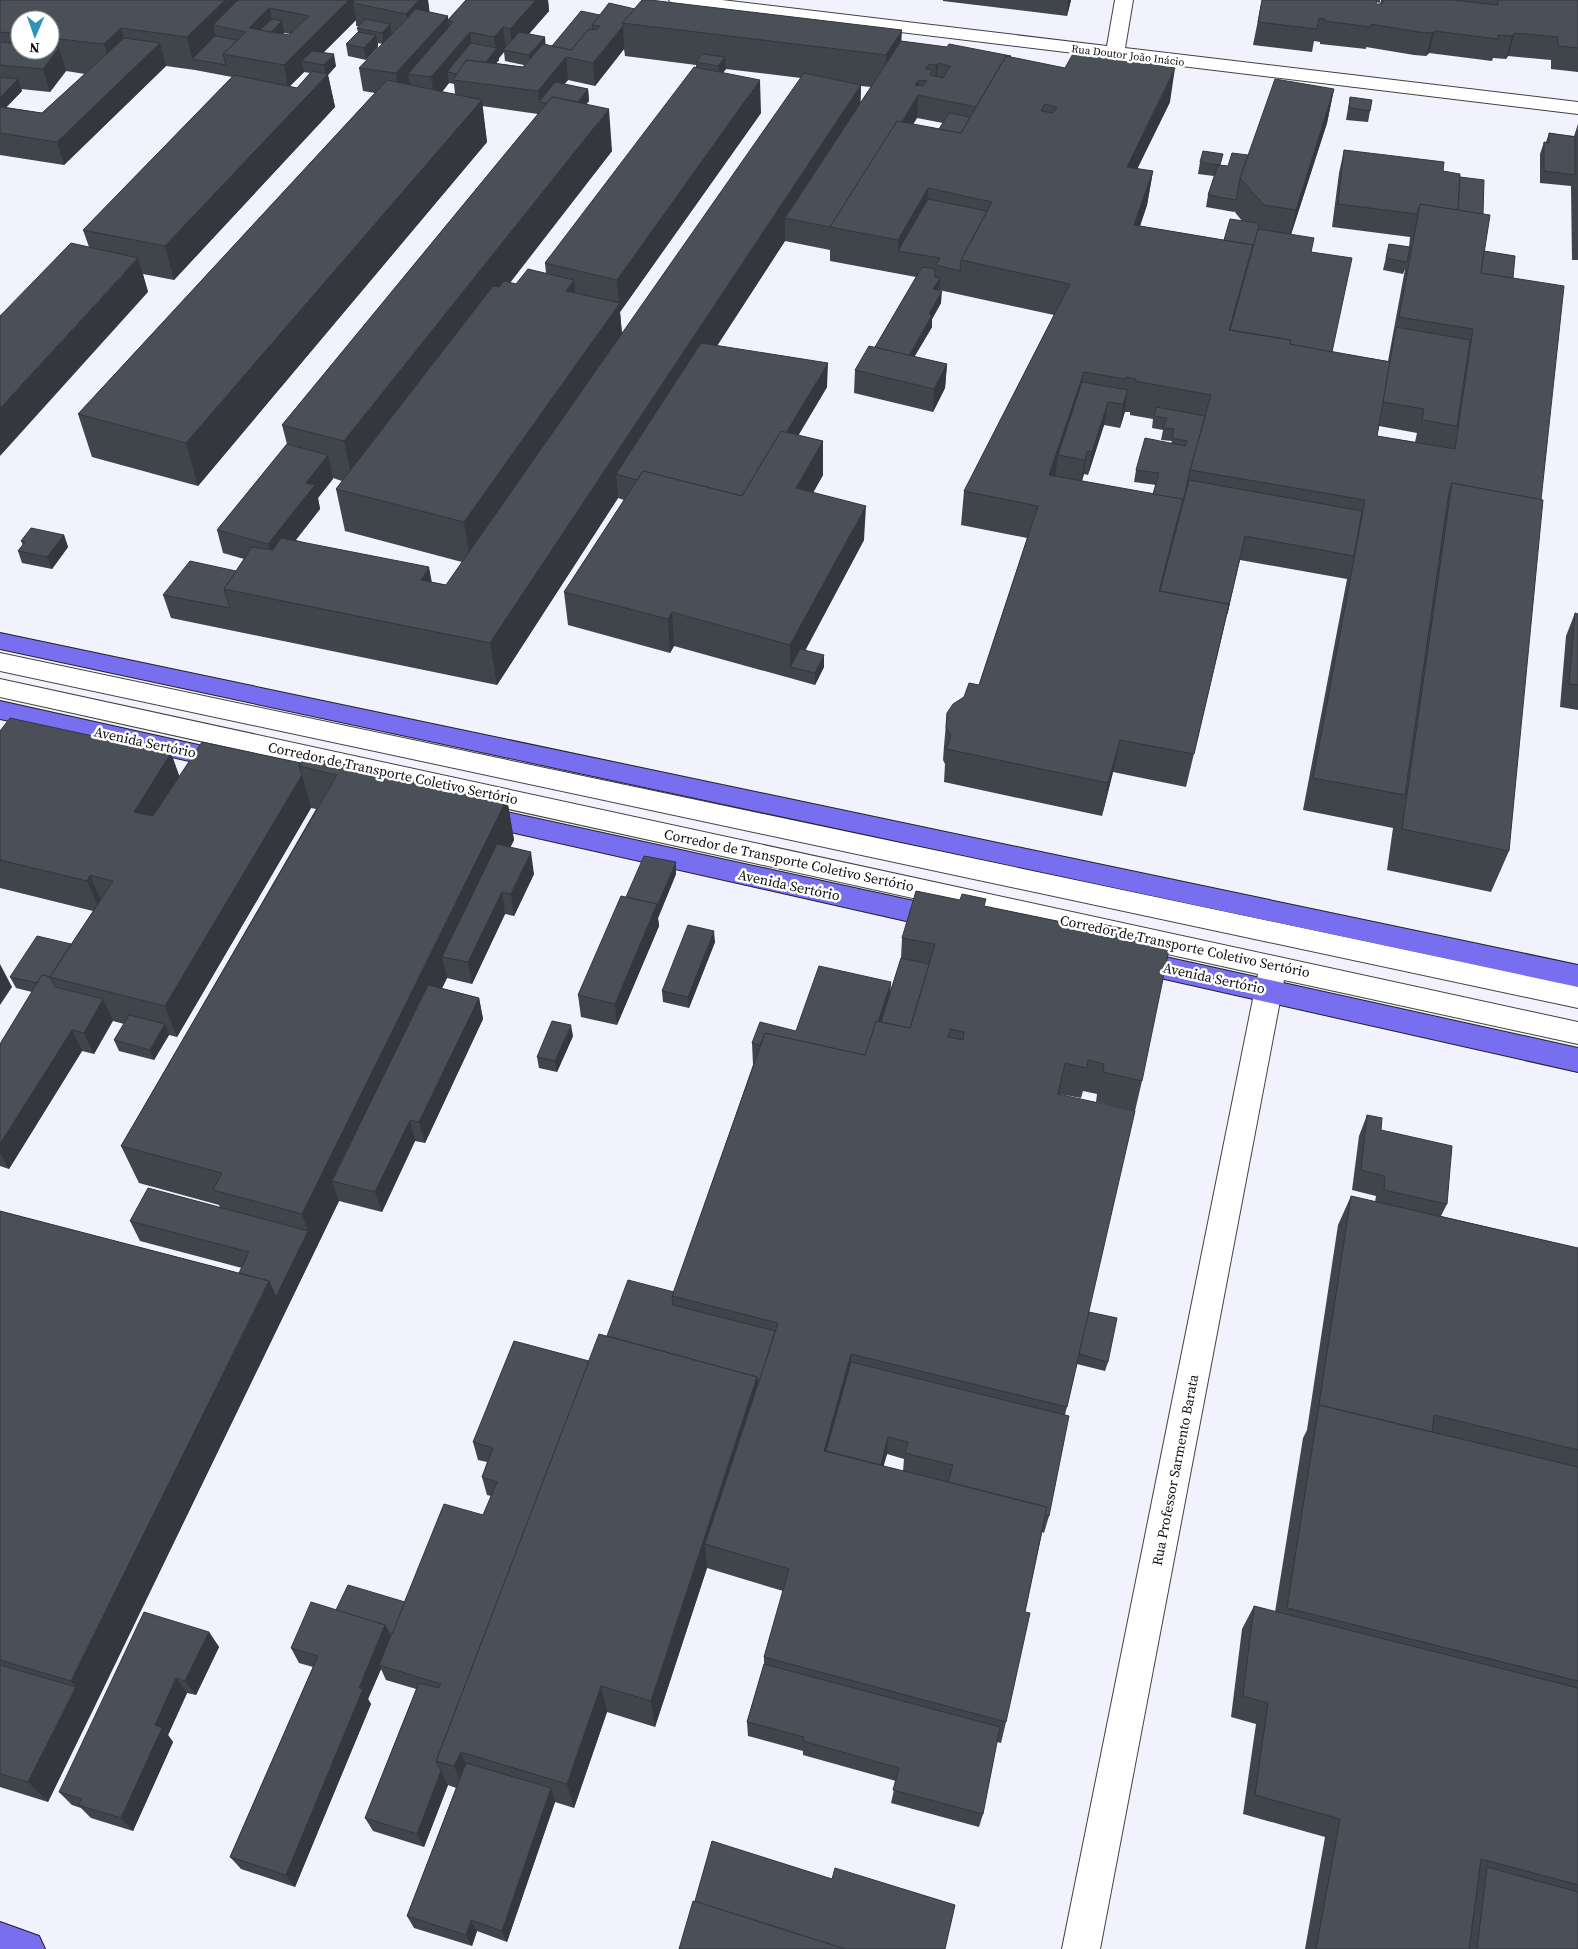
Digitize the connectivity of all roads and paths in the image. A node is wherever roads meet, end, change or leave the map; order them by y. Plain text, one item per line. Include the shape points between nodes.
1 (678, 0) edge
2 (1124, 0) edge
3 (1115, 53) junction
4 (1578, 108) edge
5 (0, 641) edge
6 (0, 662) edge
7 (0, 688) edge
8 (0, 710) edge
9 (1578, 976) edge
10 (1271, 978) junction
11 (1578, 997) edge
12 (1578, 1033) edge
13 (1578, 1060) edge
14 (0, 1941) edge
15 (26, 1949) edge
16 (1081, 1949) edge

1 - 3 street, Rua Doutor João Inácio
2 - 3 street
3 - 4 street, Rua Doutor João Inácio
5 - 9 main road
6 - 11 street, Corredor de Transporte Coletivo Sertório
7 - 10 street, Corredor de Transporte Coletivo Sertório
8 - 10 main road, Avenida Sertório
10 - 12 street, Corredor de Transporte Coletivo Sertório
10 - 13 main road, Avenida Sertório
10 - 16 street, Rua Professor Sarmento Barata
14 - 15 main road

